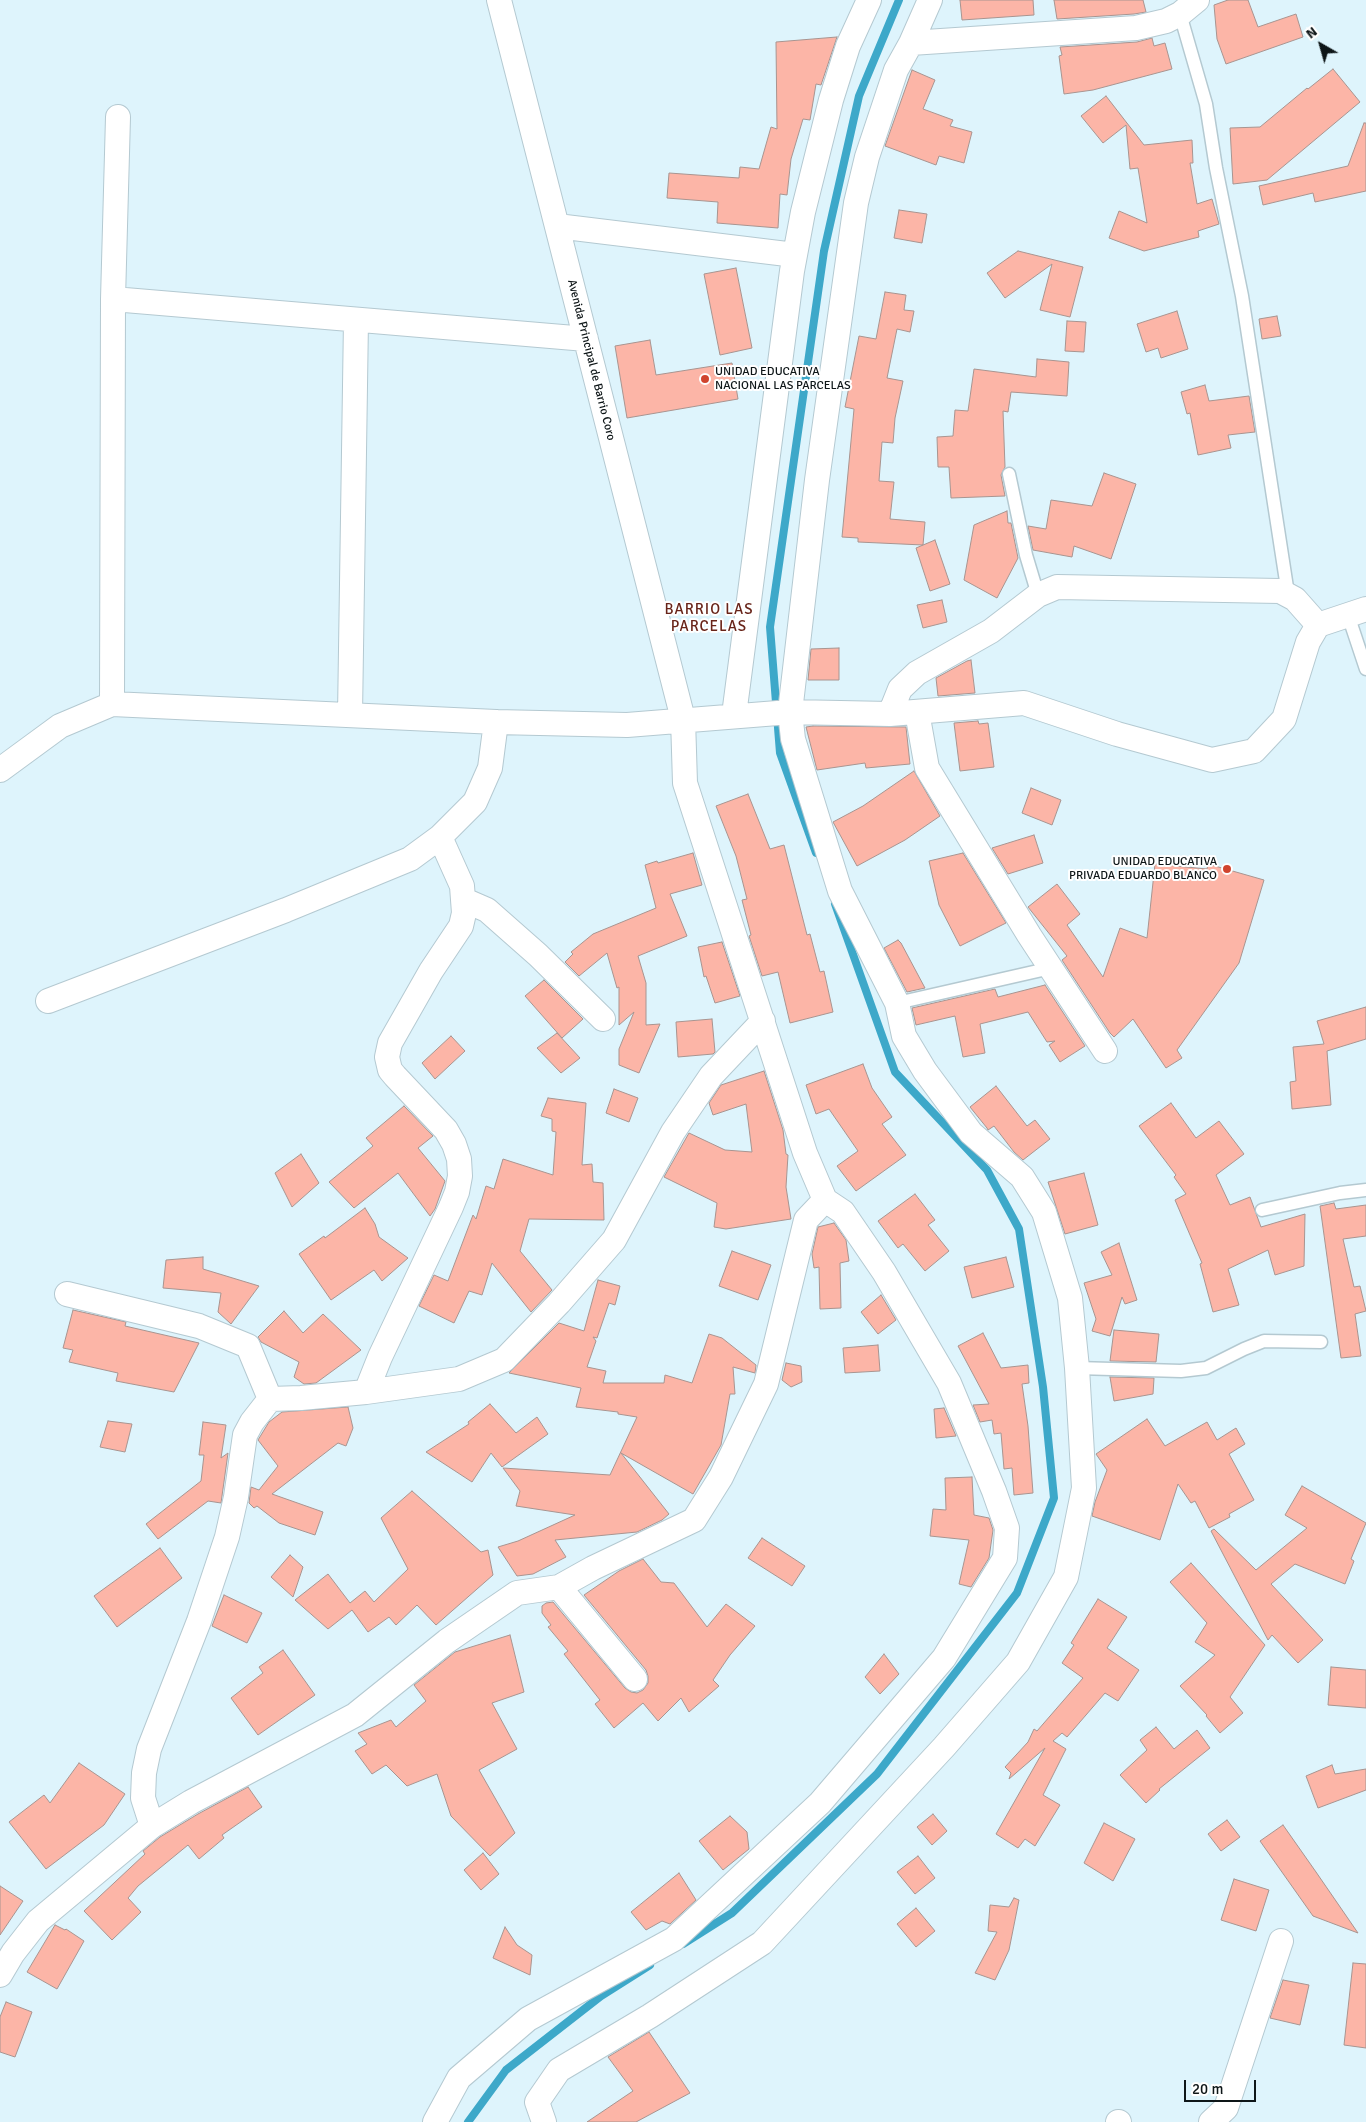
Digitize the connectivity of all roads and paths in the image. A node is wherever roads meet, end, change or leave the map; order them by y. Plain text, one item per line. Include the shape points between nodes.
1 (500, 0) edge
2 (869, 0) edge
3 (930, 0) edge
4 (1188, 7) edge
5 (911, 43) junction
6 (118, 117) dead end
7 (557, 226) junction
8 (796, 255) junction
9 (113, 299) junction
10 (356, 320) junction
11 (586, 339) junction
12 (1009, 474) dead end
13 (1288, 594) junction
14 (1038, 595) junction
15 (1357, 612) edge
16 (1318, 625) junction
17 (1366, 669) edge
18 (112, 704) junction
19 (782, 712) junction
20 (917, 712) junction
21 (890, 714) junction
22 (350, 715) junction
23 (734, 715) junction
24 (683, 719) junction
25 (496, 722) junction
26 (0, 770) edge
27 (440, 838) junction
28 (464, 900) junction
29 (1051, 968) junction
30 (48, 1001) dead end
31 (897, 1003) junction
32 (604, 1019) dead end
33 (763, 1021) junction
34 (1105, 1051) dead end
35 (1366, 1190) edge
36 (825, 1200) junction
37 (1262, 1210) dead end
38 (67, 1294) dead end
39 (1321, 1342) dead end
40 (1077, 1368) junction
41 (366, 1392) junction
42 (270, 1399) junction
43 (559, 1587) junction
44 (635, 1680) dead end
45 (152, 1826) junction
46 (1281, 1941) dead end
47 (0, 1975) edge
48 (435, 2122) edge
49 (544, 2122) edge
50 (1211, 2122) edge

1 - 7 street, Avenida Principal de Barrio Coro
2 - 8 street via 848,46 831,100 803,212
3 - 5 street
4 - 5 street via 1166,21 1136,28
4 - 13 lane via 1242,296
5 - 19 street via 896,70 881,112 856,203
6 - 9 street
7 - 8 street
7 - 11 street, Avenida Principal de Barrio Coro
8 - 23 street
9 - 10 street
9 - 18 street
10 - 11 street
10 - 22 street
11 - 24 street, Avenida Principal de Barrio Coro
12 - 14 lane
13 - 14 street via 1230,589 1068,586
13 - 16 street
14 - 21 street via 990,631 917,673 900,689
15 - 16 street
15 - 17 lane
16 - 20 street via 1308,642 1284,719 1254,751 1212,760 1117,734 1024,703
18 - 22 street
18 - 26 street via 60,726
19 - 21 street
19 - 23 street
19 - 31 street via 840,891
20 - 21 street
20 - 29 street via 928,768
22 - 25 street
23 - 24 street
24 - 25 street via 626,725
24 - 33 street, Avenida Principal de Barrio Coro via 685,783
25 - 27 street via 490,768 476,802
27 - 28 street via 462,886
27 - 30 street via 410,859
28 - 32 street via 487,910
28 - 41 street via 461,926 408,1011 390,1043 387,1057 390,1070 446,1130 454,1144 459,1168 457,1192
29 - 31 lane
29 - 34 street
31 - 40 street via 904,1036 925,1071 970,1133 1022,1176 1044,1212 1070,1298
33 - 36 street, Avenida Principal de Barrio Coro via 805,1153
33 - 41 street via 711,1076 673,1132 614,1240 504,1360 459,1379
35 - 37 lane
36 - 43 street via 806,1220 766,1384 720,1477 694,1520
36 - 48 street via 843,1212 884,1272 949,1383 1007,1528 1005,1558 944,1658 820,1802 674,1939 528,2020 459,2078
38 - 42 street via 199,1326 248,1346
39 - 40 lane via 1264,1341 1206,1368 1181,1371
40 - 49 street via 1084,1488 1070,1559 1066,1577 1018,1662 944,1747 762,1943 559,2070 537,2102
41 - 42 street
42 - 45 street via 246,1435 227,1537 199,1621 149,1749 143,1798
43 - 44 street
43 - 45 street via 517,1593 447,1642 355,1715
45 - 47 street via 38,1921
46 - 50 street via 1226,2108

